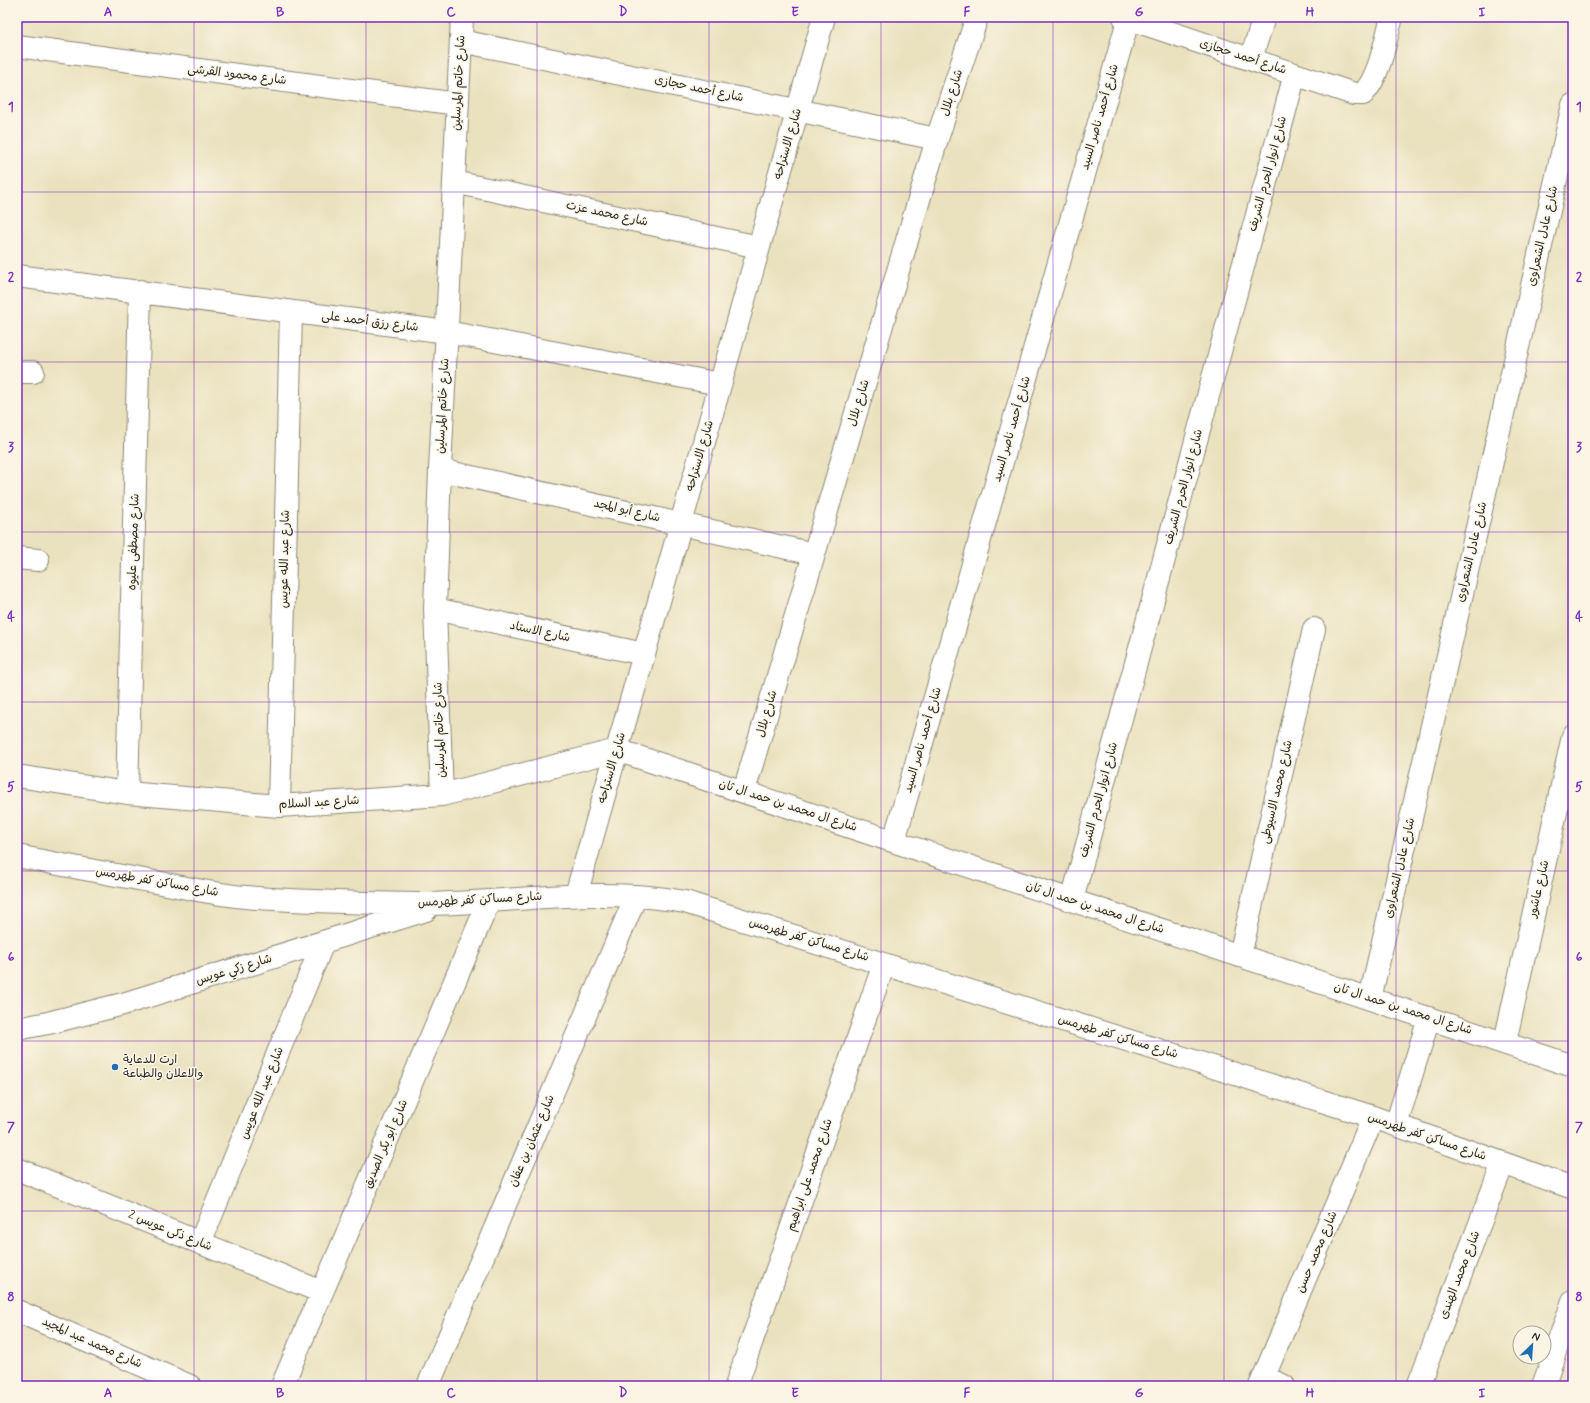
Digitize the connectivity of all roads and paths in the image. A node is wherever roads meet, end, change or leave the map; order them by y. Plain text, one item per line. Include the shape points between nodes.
1 (462, 17) edge
2 (824, 17) edge
3 (977, 17) edge
4 (1264, 17) edge
5 (1392, 17) edge
6 (1127, 18) edge
7 (461, 41) junction
8 (17, 46) edge
9 (1251, 59) junction
10 (1295, 74) junction
11 (458, 104) junction
12 (1573, 105) edge
13 (798, 110) junction
14 (937, 139) junction
15 (454, 182) junction
16 (759, 246) junction
17 (17, 276) edge
18 (140, 291) junction
19 (291, 312) junction
20 (447, 332) junction
21 (720, 384) junction
22 (440, 470) junction
23 (681, 524) junction
24 (814, 554) junction
25 (17, 558) edge
26 (38, 560) dead end
27 (435, 609) junction
28 (1314, 629) dead end
29 (644, 654) junction
30 (1573, 736) edge
31 (617, 750) junction
32 (17, 776) edge
33 (744, 791) junction
34 (127, 793) junction
35 (442, 795) junction
36 (278, 806) junction
37 (894, 840) junction
38 (17, 856) edge
39 (576, 895) junction
40 (636, 896) junction
41 (1072, 900) junction
42 (489, 901) junction
43 (448, 903) junction
44 (323, 943) junction
45 (1240, 956) junction
46 (884, 964) junction
47 (1370, 999) junction
48 (1429, 1018) junction
49 (17, 1029) edge
50 (1504, 1042) junction
51 (1573, 1066) edge
52 (1373, 1117) junction
53 (1396, 1125) junction
54 (1502, 1163) junction
55 (17, 1169) edge
56 (1573, 1188) edge
57 (200, 1243) junction
58 (322, 1292) junction
59 (1573, 1301) edge
60 (17, 1311) edge
61 (1262, 1382) edge
62 (190, 1386) edge
63 (282, 1386) edge
64 (428, 1386) edge
65 (736, 1386) edge
66 (1284, 1386) edge
67 (1418, 1386) edge
68 (1543, 1386) edge

1 - 7 street, شارع خاتم المرسلين
2 - 13 street, شارع الاستراحه
3 - 14 street, شارع بلال
4 - 9 street
5 - 10 street, شارع أحمد حجازى via 1374,78 1363,94 1354,94
6 - 9 street, شارع أحمد حجازى
6 - 37 street, شارع أحمد ناصر السيد
7 - 11 street, شارع خاتم المرسلين
7 - 13 street, شارع أحمد حجازى
8 - 11 street, شارع محمود القرشى
9 - 10 street, شارع أحمد حجازى
10 - 41 street, شارع انوار الحرم الشريف
11 - 15 street, شارع خاتم المرسلين
12 - 47 street, شارع عادل الشعراوى
13 - 14 street, شارع أحمد حجازى
13 - 16 street, شارع الاستراحه
14 - 24 street, شارع بلال
15 - 16 street, شارع محمد عزت
15 - 20 street, شارع خاتم المرسلين
16 - 21 street, شارع الاستراحه
17 - 18 street, شارع رزق أحمد على
18 - 19 street, شارع رزق أحمد على
18 - 34 street, شارع مصطفى عليوه
19 - 20 street, شارع رزق أحمد على
19 - 36 street, شارع عبد الله عويس
20 - 21 street, شارع رزق أحمد على
20 - 22 street, شارع خاتم المرسلين
21 - 23 street, شارع الاستراحه
22 - 23 street, شارع أبو المجد
22 - 27 street, شارع خاتم المرسلين
23 - 24 street, شارع أبو المجد
23 - 29 street, شارع الاستراحه
24 - 33 street, شارع بلال
25 - 26 street
27 - 29 street, شارع الاستاد
27 - 35 street, شارع خاتم المرسلين
28 - 45 street, شارع محمد الاسيوطى
29 - 31 street, شارع الاستراحه
30 - 50 street, شارع عاشور
31 - 33 street, شارع ال محمد بن حمد ال ثان
31 - 35 street, شارع عبد السلام
31 - 39 street, شارع الاستراحه
32 - 34 street, شارع عبد السلام
33 - 37 street, شارع ال محمد بن حمد ال ثان
34 - 36 street, شارع عبد السلام
35 - 36 street, شارع عبد السلام
37 - 41 street, شارع ال محمد بن حمد ال ثان
38 - 43 street, شارع مساكن كفر طهرمس via 245,897 338,903
39 - 40 street, شارع مساكن كفر طهرمس
39 - 42 street, شارع مساكن كفر طهرمس
40 - 46 street, شارع مساكن كفر طهرمس via 662,897 685,902
40 - 64 street, شارع عثمان بن عفان
41 - 45 street, شارع ال محمد بن حمد ال ثان
42 - 43 street, شارع مساكن كفر طهرمس
42 - 58 street, شارع أبو بكر الصديق
43 - 44 street, شارع زكي عويس
44 - 49 street, شارع زكي عويس via 123,1004
44 - 57 street, شارع عبد الله عويس
45 - 47 street, شارع ال محمد بن حمد ال ثان
46 - 52 street, شارع مساكن كفر طهرمس
46 - 65 street, شارع محمد على ابراهيم
47 - 48 street, شارع ال محمد بن حمد ال ثان
48 - 50 street, شارع ال محمد بن حمد ال ثان
48 - 53 street
50 - 51 street, شارع ال محمد بن حمد ال ثان
52 - 53 street, شارع مساكن كفر طهرمس
52 - 61 street, شارع محمد حسن
53 - 54 street, شارع مساكن كفر طهرمس
54 - 56 street, شارع مساكن كفر طهرمس
54 - 67 street, شارع محمد الهندى
55 - 57 street, شارع ذكى عويس 2
57 - 58 street, شارع ذكى عويس 2
58 - 63 street, شارع أبو بكر الصديق
59 - 68 street
60 - 62 street, شارع محمد عبد المجيد
61 - 66 street

